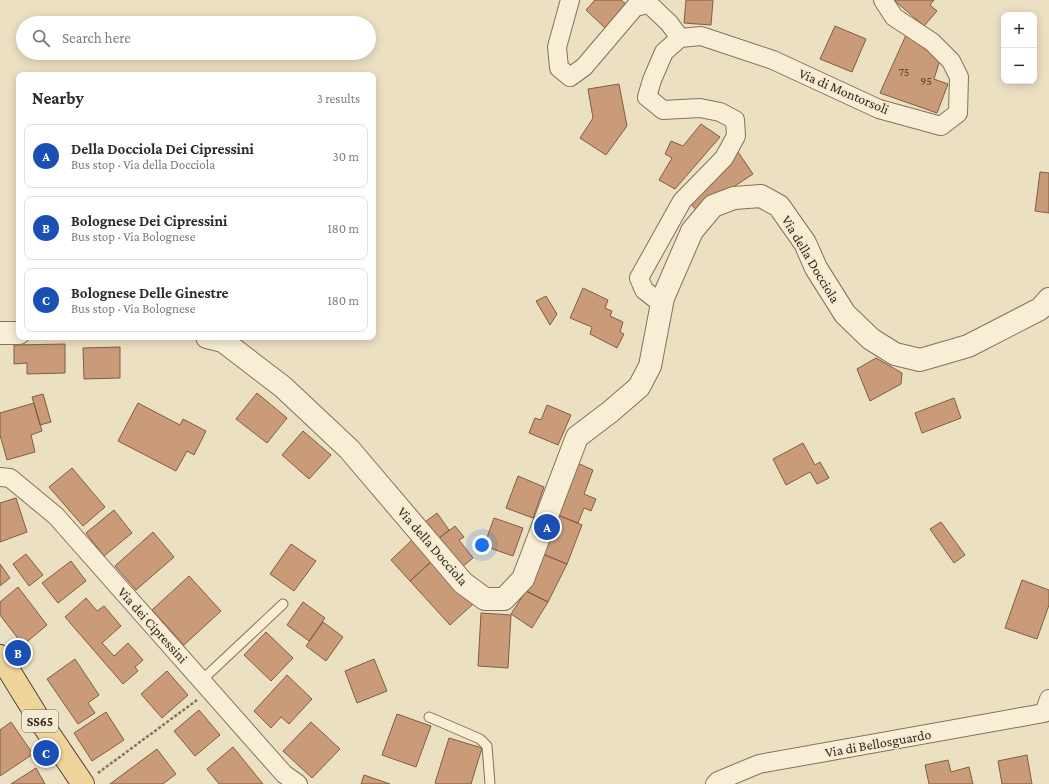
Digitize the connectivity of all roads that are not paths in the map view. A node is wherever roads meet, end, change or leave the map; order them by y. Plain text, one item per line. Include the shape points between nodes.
1 (570, 0) edge
2 (883, 0) edge
3 (680, 38) junction
4 (1049, 300) edge
5 (662, 304) junction
6 (0, 333) edge
7 (16, 333) edge
8 (219, 340) edge
9 (0, 477) edge
10 (283, 604) dead end
11 (0, 656) edge
12 (206, 685) junction
13 (1047, 708) edge
14 (429, 717) dead end
15 (83, 784) edge
16 (298, 784) edge
17 (490, 784) edge
18 (715, 784) edge

1 - 3 street via 557,47 559,68 570,77 584,67 636,7 649,4
2 - 3 street, Via di Montorsoli via 894,17 932,42 951,61 959,77 958,113 940,126 879,109 773,60 701,36
3 - 5 street via 664,52 647,97 663,110 700,108 720,112 735,120 736,136 724,158 682,201 639,278 644,290
4 - 5 street, Via della Docciola via 1040,309 968,346 920,360 895,354 871,339 845,314 816,268 805,243 779,206 761,196 734,198 713,206 692,231
5 - 8 street, Via della Docciola via 650,366 639,387 577,437 523,579 504,599 485,600 463,583 349,449 283,387
6 - 7 street
9 - 12 street, Via dei Cipressini via 10,478 56,516
10 - 12 lane
11 - 15 main road, SS65
12 - 16 street, Via dei Cipressini via 284,774
13 - 18 street, Via di Bellosguardo via 760,764
14 - 17 lane via 480,739 487,746

